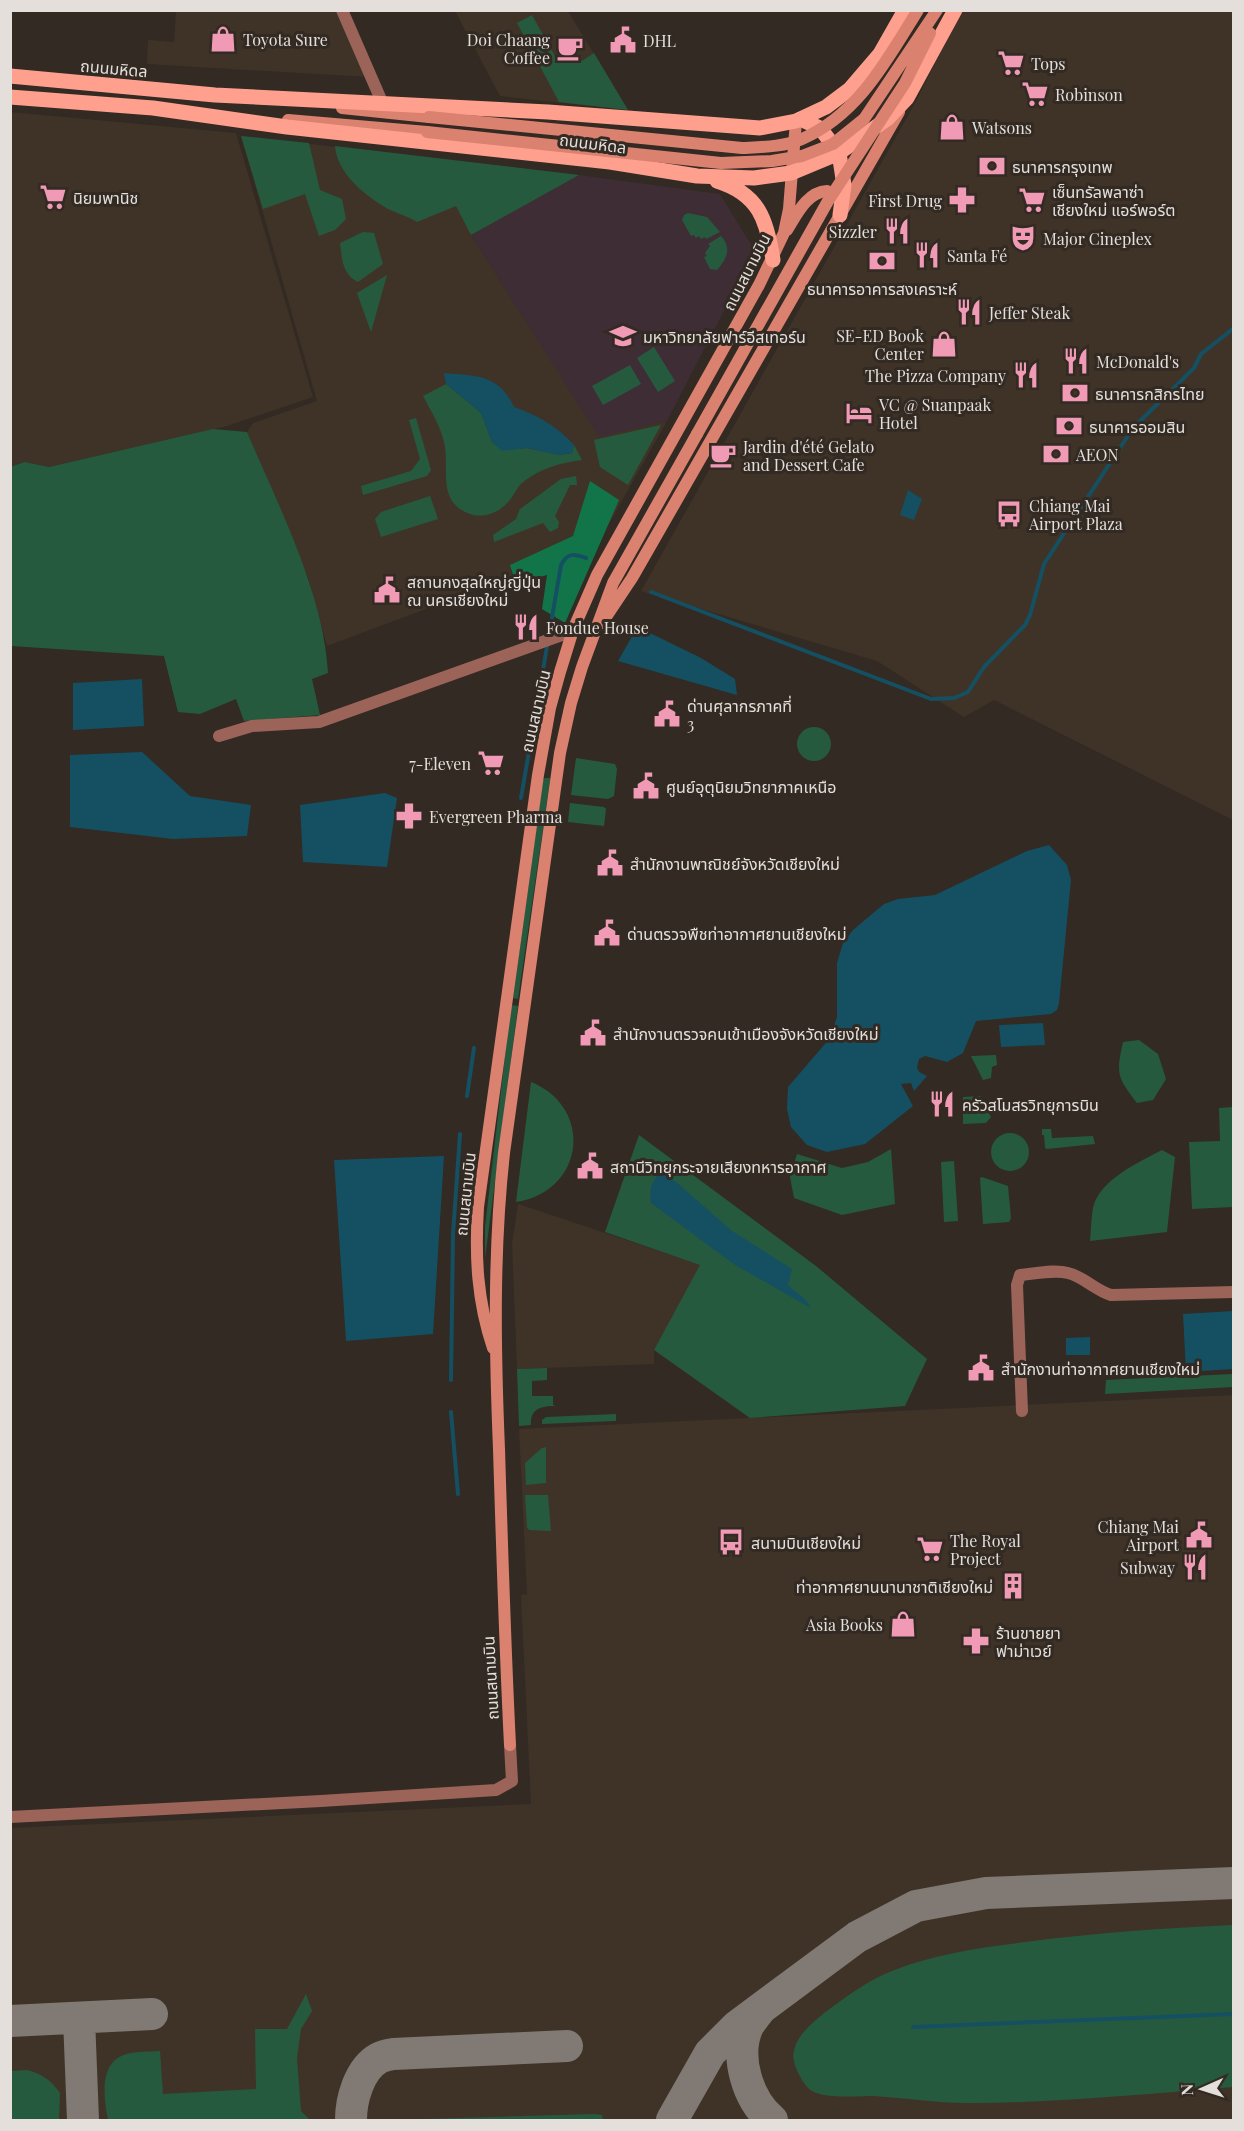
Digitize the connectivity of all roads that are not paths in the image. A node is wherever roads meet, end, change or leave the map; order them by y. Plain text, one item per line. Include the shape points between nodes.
1 (342, 10) edge
2 (905, 10) edge
3 (918, 10) edge
4 (939, 10) edge
5 (955, 10) edge
6 (10, 76) edge
7 (215, 95) junction
8 (10, 97) edge
9 (907, 98) junction
10 (382, 102) junction
11 (153, 108) junction
12 (798, 120) junction
13 (666, 122) junction
14 (839, 153) junction
15 (659, 169) junction
16 (791, 173) junction
17 (697, 176) junction
18 (841, 210) junction
19 (784, 233) junction
20 (773, 260) junction
21 (573, 630) junction
22 (594, 634) junction
23 (219, 736) dead end
24 (1233, 1292) edge
25 (496, 1358) junction
26 (1022, 1411) dead end
27 (510, 1745) joint
28 (10, 1817) edge

1 - 10 street
2 - 12 main road, ถนนมหิดล via 880,54 850,89 826,107
3 - 7 main road, ถนนมหิดล, bridge via 881,70 855,103 833,122 801,140 770,146 742,148
4 - 11 main road, ถนนมหิดล, bridge via 864,119 833,144 802,156 756,163 721,163
4 - 22 main road, ถนนสนามบิน, bridge via 905,83 828,201 618,572
5 - 9 main road, ถนนมหิดล
6 - 7 main road, ถนนมหิดล
7 - 10 main road, ถนนมหิดล
8 - 11 main road, ถนนมหิดล
9 - 14 main road, ถนนมหิดล via 887,120
9 - 18 main road, ถนนสนามบิน
10 - 13 main road, ถนนมหิดล
11 - 15 main road, ถนนมหิดล
12 - 13 main road, ถนนมหิดล via 760,128
12 - 14 main road via 820,128
12 - 16 main road, ถนนสนามบิน
13 - 15 main road via 675,131 677,144 669,164
14 - 16 main road, ถนนมหิดล
14 - 18 main road via 844,185
15 - 17 main road, ถนนมหิดล
16 - 17 main road, ถนนมหิดล via 754,178
16 - 19 main road, ถนนสนามบิน
17 - 20 main road via 729,185 755,203 769,232
18 - 19 main road via 839,197 827,190 816,192
18 - 22 main road, ถนนสนามบิน via 632,578
19 - 20 main road, ถนนสนามบิน
20 - 21 main road, ถนนสนามบิน via 597,575
21 - 23 street via 319,722 252,726
21 - 25 main road, ถนนสนามบิน via 550,708 542,752 478,1207 479,1294
22 - 25 main road, ถนนสนามบิน via 571,703 560,753 504,1154 496,1246
24 - 26 street via 1111,1295 1065,1272 1020,1275 1017,1285
25 - 27 main road, ถนนสนามบิน
27 - 28 street via 512,1781 496,1790

